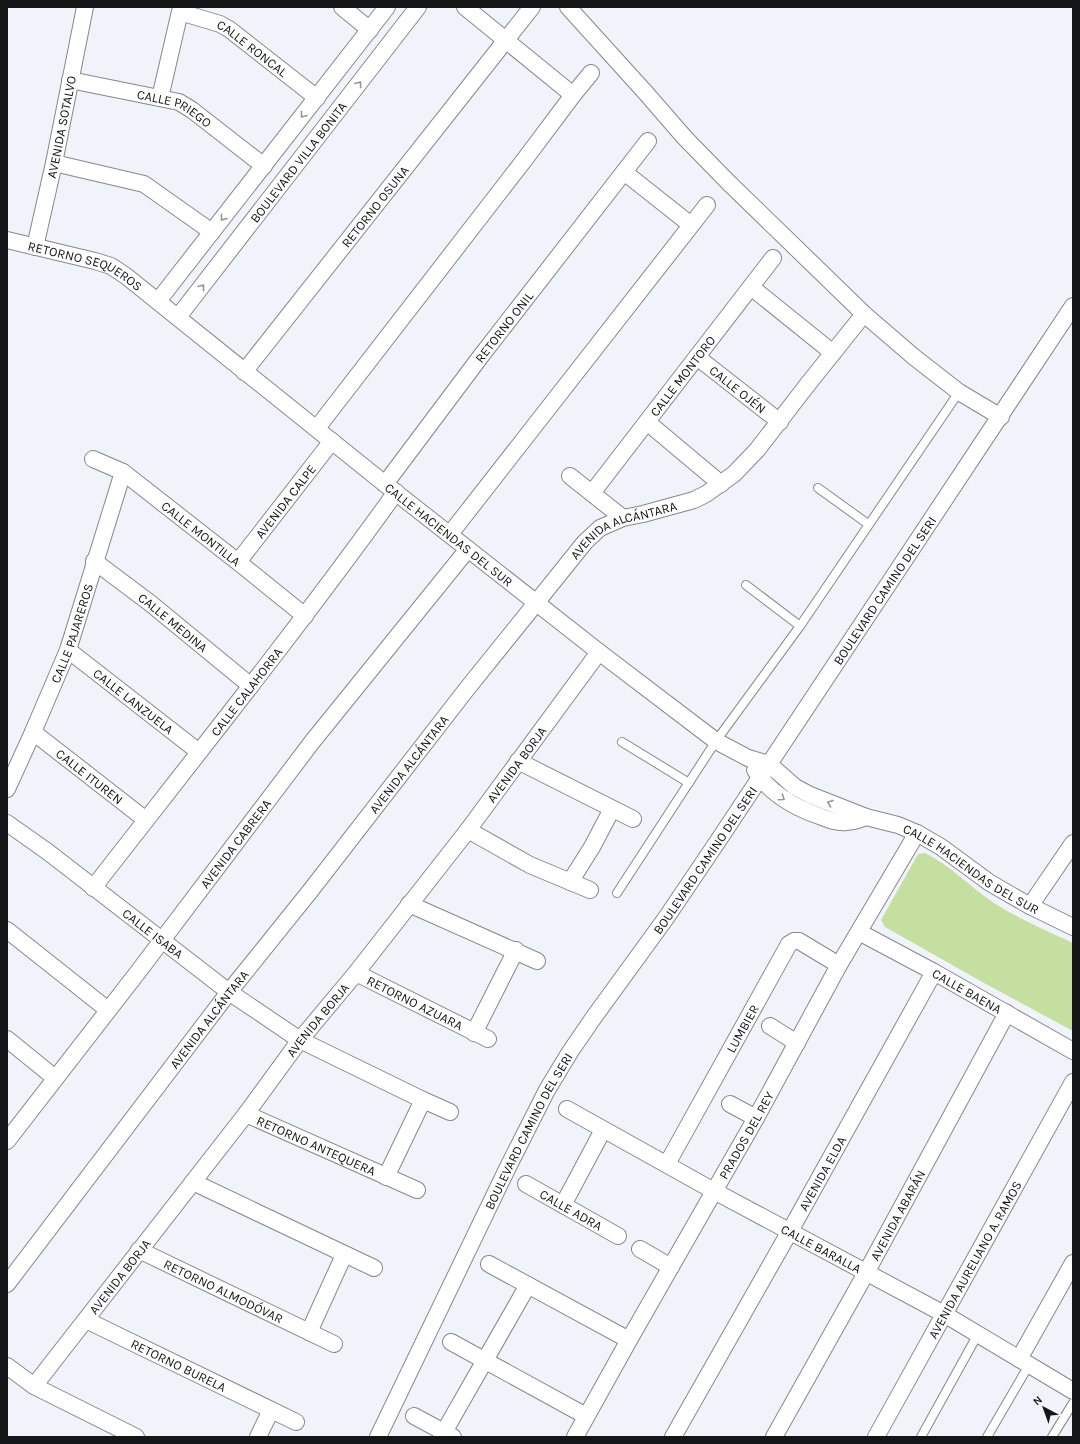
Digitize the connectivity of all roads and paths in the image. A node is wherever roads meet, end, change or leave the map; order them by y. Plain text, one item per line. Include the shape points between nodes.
1 (85, 7) edge
2 (342, 7) edge
3 (387, 7) edge
4 (418, 7) edge
5 (465, 7) edge
6 (532, 7) edge
7 (568, 7) edge
8 (180, 10) edge
9 (370, 30) junction
10 (505, 41) junction
11 (592, 72) dead end
12 (70, 80) junction
13 (573, 95) junction
14 (160, 98) junction
15 (317, 98) junction
16 (648, 141) dead end
17 (54, 163) junction
18 (264, 166) junction
19 (624, 172) junction
20 (707, 205) dead end
21 (691, 225) junction
22 (212, 232) junction
23 (7, 240) edge
24 (35, 247) junction
25 (773, 258) dead end
26 (751, 287) junction
27 (158, 301) junction
28 (1073, 306) edge
29 (864, 314) junction
30 (178, 317) junction
31 (833, 353) junction
32 (697, 357) junction
33 (244, 372) junction
34 (959, 392) junction
35 (1001, 417) junction
36 (647, 422) junction
37 (780, 422) junction
38 (317, 428) junction
39 (332, 441) junction
40 (92, 459) dead end
41 (123, 472) junction
42 (570, 476) dead end
43 (721, 484) junction
44 (390, 488) junction
45 (818, 488) dead end
46 (592, 493) junction
47 (624, 518) junction
48 (868, 524) junction
49 (450, 534) junction
50 (468, 549) junction
51 (94, 561) junction
52 (238, 562) junction
53 (746, 585) dead end
54 (535, 602) junction
55 (305, 616) junction
56 (800, 626) junction
57 (68, 650) junction
58 (599, 652) junction
59 (251, 686) junction
60 (33, 732) junction
61 (716, 741) junction
62 (622, 742) dead end
63 (199, 752) junction
64 (748, 758) junction
65 (518, 761) junction
66 (770, 764) junction
67 (760, 778) junction
68 (688, 783) junction
69 (7, 789) edge
70 (612, 808) junction
71 (866, 817) junction
72 (633, 819) dead end
73 (146, 820) junction
74 (7, 823) edge
75 (468, 830) junction
76 (917, 833) junction
77 (1073, 843) edge
78 (570, 882) junction
79 (92, 888) junction
80 (590, 890) dead end
81 (617, 893) dead end
82 (409, 904) junction
83 (1030, 906) junction
84 (1073, 927) edge
85 (7, 930) edge
86 (859, 932) junction
87 (162, 941) junction
88 (516, 950) junction
89 (537, 961) dead end
90 (840, 965) junction
91 (934, 972) junction
92 (356, 973) junction
93 (229, 992) junction
94 (108, 1010) junction
95 (1007, 1013) junction
96 (770, 1026) dead end
97 (7, 1038) edge
98 (300, 1040) junction
99 (797, 1043) junction
100 (1073, 1051) edge
101 (55, 1078) junction
102 (1073, 1082) edge
103 (423, 1100) junction
104 (730, 1104) dead end
105 (567, 1109) dead end
106 (450, 1112) dead end
107 (246, 1114) junction
108 (756, 1118) junction
109 (604, 1130) junction
110 (7, 1141) edge
111 (667, 1164) junction
112 (386, 1177) junction
113 (193, 1182) junction
114 (526, 1184) dead end
115 (417, 1190) dead end
116 (714, 1191) junction
117 (563, 1204) junction
118 (790, 1231) junction
119 (618, 1236) dead end
120 (640, 1249) dead end
121 (139, 1250) junction
122 (344, 1254) junction
123 (489, 1264) dead end
124 (1073, 1264) edge
125 (671, 1267) junction
126 (374, 1268) dead end
127 (866, 1272) junction
128 (7, 1284) edge
129 (528, 1285) junction
130 (944, 1314) junction
131 (86, 1320) junction
132 (309, 1332) junction
133 (978, 1334) junction
134 (629, 1340) junction
135 (451, 1342) dead end
136 (334, 1344) dead end
137 (486, 1360) junction
138 (1024, 1362) junction
139 (7, 1366) edge
140 (34, 1386) junction
141 (1072, 1391) edge
142 (271, 1410) junction
143 (414, 1416) dead end
144 (586, 1416) junction
145 (296, 1422) dead end
146 (448, 1435) edge
147 (136, 1437) edge
148 (258, 1437) edge
149 (378, 1437) edge
150 (575, 1437) edge
151 (673, 1437) edge
152 (774, 1437) edge
153 (876, 1437) edge
154 (921, 1437) edge
155 (987, 1437) edge
156 (1052, 1437) edge

1 - 12 street, AVENIDA SOTALVO
2 - 9 street
3 - 9 street, BOULEVARD VILLA BONITA
30 -> 4 street, BOULEVARD VILLA BONITA
5 - 10 street
6 - 10 street, RETORNO OSUNA
7 - 29 street via 685,138
8 - 14 street
8 - 15 street, CALLE RONCAL via 229,29
9 - 15 street, BOULEVARD VILLA BONITA
10 - 13 street
10 - 33 street, RETORNO OSUNA
11 - 13 street
12 - 14 street, CALLE PRIEGO
12 - 17 street, AVENIDA SOTALVO
13 - 38 street
14 - 18 street, CALLE PRIEGO via 179,102
15 -> 18 street, BOULEVARD VILLA BONITA
16 - 19 street, RETORNO ONIL
17 - 22 street via 144,184
17 - 24 street, AVENIDA SOTALVO
18 -> 22 street, BOULEVARD VILLA BONITA
19 - 21 street
19 - 44 street, RETORNO ONIL via 486,350
20 - 21 street
21 - 49 street
22 - 27 street, BOULEVARD VILLA BONITA
23 - 24 street, RETORNO SEQUEROS
24 - 27 street, RETORNO SEQUEROS via 111,266
25 - 26 street, CALLE MONTORO
26 - 31 street
26 - 32 street, CALLE MONTORO
27 - 30 street, CALLE HACIENDAS DEL SUR
28 - 35 street, BOULEVARD CAMINO DEL SERI
29 - 31 street, AVENIDA ALCÁNTARA
29 - 34 street
30 - 33 street, CALLE HACIENDAS DEL SUR
31 - 37 street, AVENIDA ALCÁNTARA
32 - 36 street, CALLE MONTORO
32 - 37 street, CALLE OJÉN
33 - 38 street, CALLE HACIENDAS DEL SUR
34 - 35 street
34 - 48 lane
35 - 66 street, BOULEVARD CAMINO DEL SERI
36 - 43 street
36 - 46 street, CALLE MONTORO
37 - 43 street, AVENIDA ALCÁNTARA via 753,455
38 - 39 street, CALLE HACIENDAS DEL SUR
39 - 44 street, CALLE HACIENDAS DEL SUR
39 - 52 street, AVENIDA CALPE
40 - 41 street, CALLE MONTILLA
41 - 51 street, CALLE PAJAREROS
41 - 52 street, CALLE MONTILLA
42 - 46 street
43 - 47 street, AVENIDA ALCÁNTARA via 694,500
44 - 49 street, CALLE HACIENDAS DEL SUR
44 - 55 street, CALLE CALAHORRA via 348,559
45 - 48 lane
46 - 47 street
47 - 54 street, AVENIDA ALCÁNTARA via 600,528 585,542
48 - 56 lane
49 - 50 street, CALLE HACIENDAS DEL SUR
50 - 54 street, CALLE HACIENDAS DEL SUR
50 - 87 street, AVENIDA CABRERA via 312,742
51 - 57 street, CALLE PAJAREROS
51 - 59 street, CALLE MEDINA via 150,603
52 - 55 street, CALLE MONTILLA
53 - 56 lane
54 - 58 street, CALLE HACIENDAS DEL SUR
54 - 93 street, AVENIDA ALCÁNTARA
55 - 59 street, CALLE CALAHORRA
56 - 61 lane
57 - 60 street, CALLE PAJAREROS
57 - 63 street, CALLE LANZUELA
58 - 61 street, CALLE HACIENDAS DEL SUR
58 - 65 street, AVENIDA BORJA
59 - 63 street, CALLE CALAHORRA
60 - 69 street, CALLE PAJAREROS
60 - 73 street, CALLE ITUREN
61 - 64 street, CALLE HACIENDAS DEL SUR
61 - 68 lane
62 - 68 lane
63 - 73 street, CALLE CALAHORRA
64 - 66 street, CALLE HACIENDAS DEL SUR
64 - 67 street
65 - 70 street
65 - 75 street, AVENIDA BORJA
66 - 67 street, BOULEVARD CAMINO DEL SERI
71 -> 66 street, CALLE HACIENDAS DEL SUR via 795,787
67 -> 71 street via 790,804 808,812 844,823
67 - 149 street, BOULEVARD CAMINO DEL SERI via 666,918 570,1052 547,1090
68 - 81 lane
70 - 72 street
70 - 78 street
71 - 76 street, CALLE HACIENDAS DEL SUR
73 - 79 street, CALLE CALAHORRA
74 - 79 street, CALLE ISABA
75 - 78 street via 530,864
75 - 82 street, AVENIDA BORJA
76 - 83 street, CALLE HACIENDAS DEL SUR via 941,847 990,883
76 - 86 street, PRADOS DEL REY
77 - 83 street
78 - 80 street
79 - 87 street, CALLE ISABA
82 - 88 street
82 - 92 street, AVENIDA BORJA
83 - 84 street, CALLE HACIENDAS DEL SUR
85 - 94 street
86 - 90 street, PRADOS DEL REY
86 - 91 street, CALLE BAENA
87 - 93 street, CALLE ISABA
87 - 94 street, AVENIDA CABRERA
88 - 89 street
88 - 92 street, RETORNO AZUARA via 481,1036
90 - 99 street, PRADOS DEL REY
90 - 111 street, LUMBIER via 799,941 794,940 789,944
91 - 95 street, CALLE BAENA
91 - 118 street, AVENIDA ELDA
92 - 98 street, AVENIDA BORJA
93 - 98 street, CALLE ISABA
93 - 128 street, AVENIDA ALCÁNTARA
94 - 101 street, AVENIDA CABRERA
95 - 100 street, CALLE BAENA
95 - 127 street, AVENIDA ABARÁN
96 - 99 street
97 - 101 street
98 - 103 street
98 - 107 street, AVENIDA BORJA
99 - 108 street, PRADOS DEL REY
101 - 110 street, AVENIDA CABRERA
102 - 130 street, AVENIDA AURELIANO A. RAMOS
103 - 106 street
103 - 112 street, RETORNO ANTEQUERA
104 - 108 street
105 - 109 street, CALLE BARALLA
107 - 112 street, RETORNO ANTEQUERA
107 - 113 street, AVENIDA BORJA
108 - 116 street, PRADOS DEL REY
109 - 111 street, CALLE BARALLA
109 - 117 street
111 - 116 street, CALLE BARALLA
112 - 115 street, RETORNO ANTEQUERA
113 - 121 street, AVENIDA BORJA
113 - 122 street
114 - 117 street, CALLE ADRA
116 - 118 street, CALLE BARALLA
116 - 125 street, PRADOS DEL REY
117 - 119 street, CALLE ADRA
118 - 127 street, CALLE BARALLA
118 - 151 street, AVENIDA ELDA
120 - 125 street
121 - 131 street, AVENIDA BORJA
121 - 132 street, RETORNO ALMODÓVAR
122 - 126 street
122 - 132 street
123 - 129 street
124 - 138 street
125 - 134 street, PRADOS DEL REY
127 - 130 street, CALLE BARALLA
127 - 152 street, AVENIDA ABARÁN
129 - 134 street
129 - 137 street
130 - 133 street, CALLE BARALLA
130 - 153 street, AVENIDA AURELIANO A. RAMOS
131 - 140 street, AVENIDA BORJA
131 - 142 street, RETORNO BURELA
132 - 136 street, RETORNO ALMODÓVAR
133 - 138 street, CALLE BARALLA
133 - 154 lane
134 - 144 street, PRADOS DEL REY
135 - 137 street
137 - 144 street
137 - 146 street
138 - 141 street, CALLE BARALLA
138 - 155 lane
139 - 140 street
140 - 147 street
141 - 156 lane
142 - 145 street, RETORNO BURELA
142 - 148 street
143 - 146 street
144 - 150 street, PRADOS DEL REY

